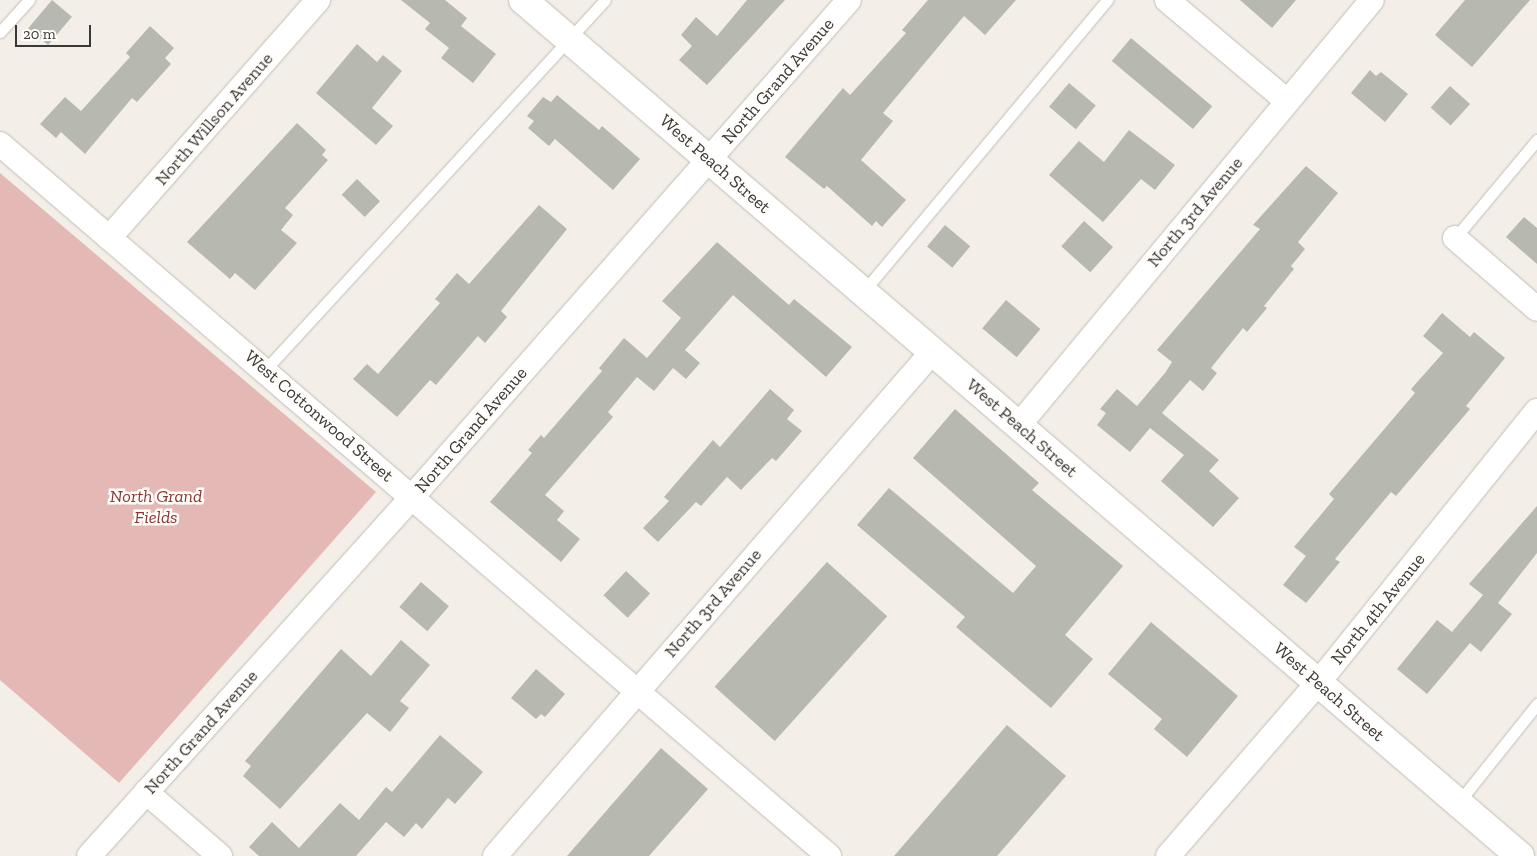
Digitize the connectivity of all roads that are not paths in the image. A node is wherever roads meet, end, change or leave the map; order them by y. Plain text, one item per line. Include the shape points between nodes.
1 (29, 0) edge
2 (318, 0) edge
3 (523, 0) edge
4 (605, 0) edge
5 (849, 0) edge
6 (1107, 0) edge
7 (1167, 0) edge
8 (1372, 0) edge
9 (0, 32) edge
10 (571, 41) junction
11 (1287, 101) junction
12 (1537, 140) edge
13 (0, 144) edge
14 (710, 160) junction
15 (109, 238) junction
16 (1455, 238) joint
17 (863, 292) junction
18 (1537, 309) edge
19 (933, 351) junction
20 (265, 370) junction
21 (1537, 411) edge
22 (1018, 425) junction
23 (413, 496) junction
24 (1318, 683) junction
25 (637, 689) junction
26 (1537, 704) edge
27 (146, 792) junction
28 (1458, 803) junction
29 (1171, 852) edge
30 (89, 856) edge
31 (220, 856) edge
32 (495, 856) edge
33 (829, 856) edge
34 (1520, 856) edge

1 - 9 lane
2 - 15 street, North Willson Avenue
3 - 10 main road, West Peach Street
4 - 10 lane
5 - 14 street, North Grand Avenue
6 - 17 lane
7 - 11 street
8 - 11 street, North 3rd Avenue
10 - 14 main road, West Peach Street
10 - 20 lane
11 - 22 street, North 3rd Avenue
12 - 16 lane
13 - 15 street, West Cottonwood Street
14 - 17 main road, West Peach Street
14 - 23 street, North Grand Avenue
15 - 20 street, West Cottonwood Street
16 - 18 street
17 - 19 main road, West Peach Street
19 - 22 main road, West Peach Street
19 - 25 street, North 3rd Avenue
20 - 23 street, West Cottonwood Street
21 - 24 street, North 4th Avenue
22 - 24 main road, West Peach Street
23 - 25 street, West Cottonwood Street
23 - 27 street, North Grand Avenue
24 - 28 main road, West Peach Street
24 - 29 street, North 4th Avenue
25 - 32 street, North 3rd Avenue
25 - 33 street, West Cottonwood Street
26 - 28 lane
27 - 30 street, North Grand Avenue
27 - 31 street
28 - 34 main road, West Peach Street

